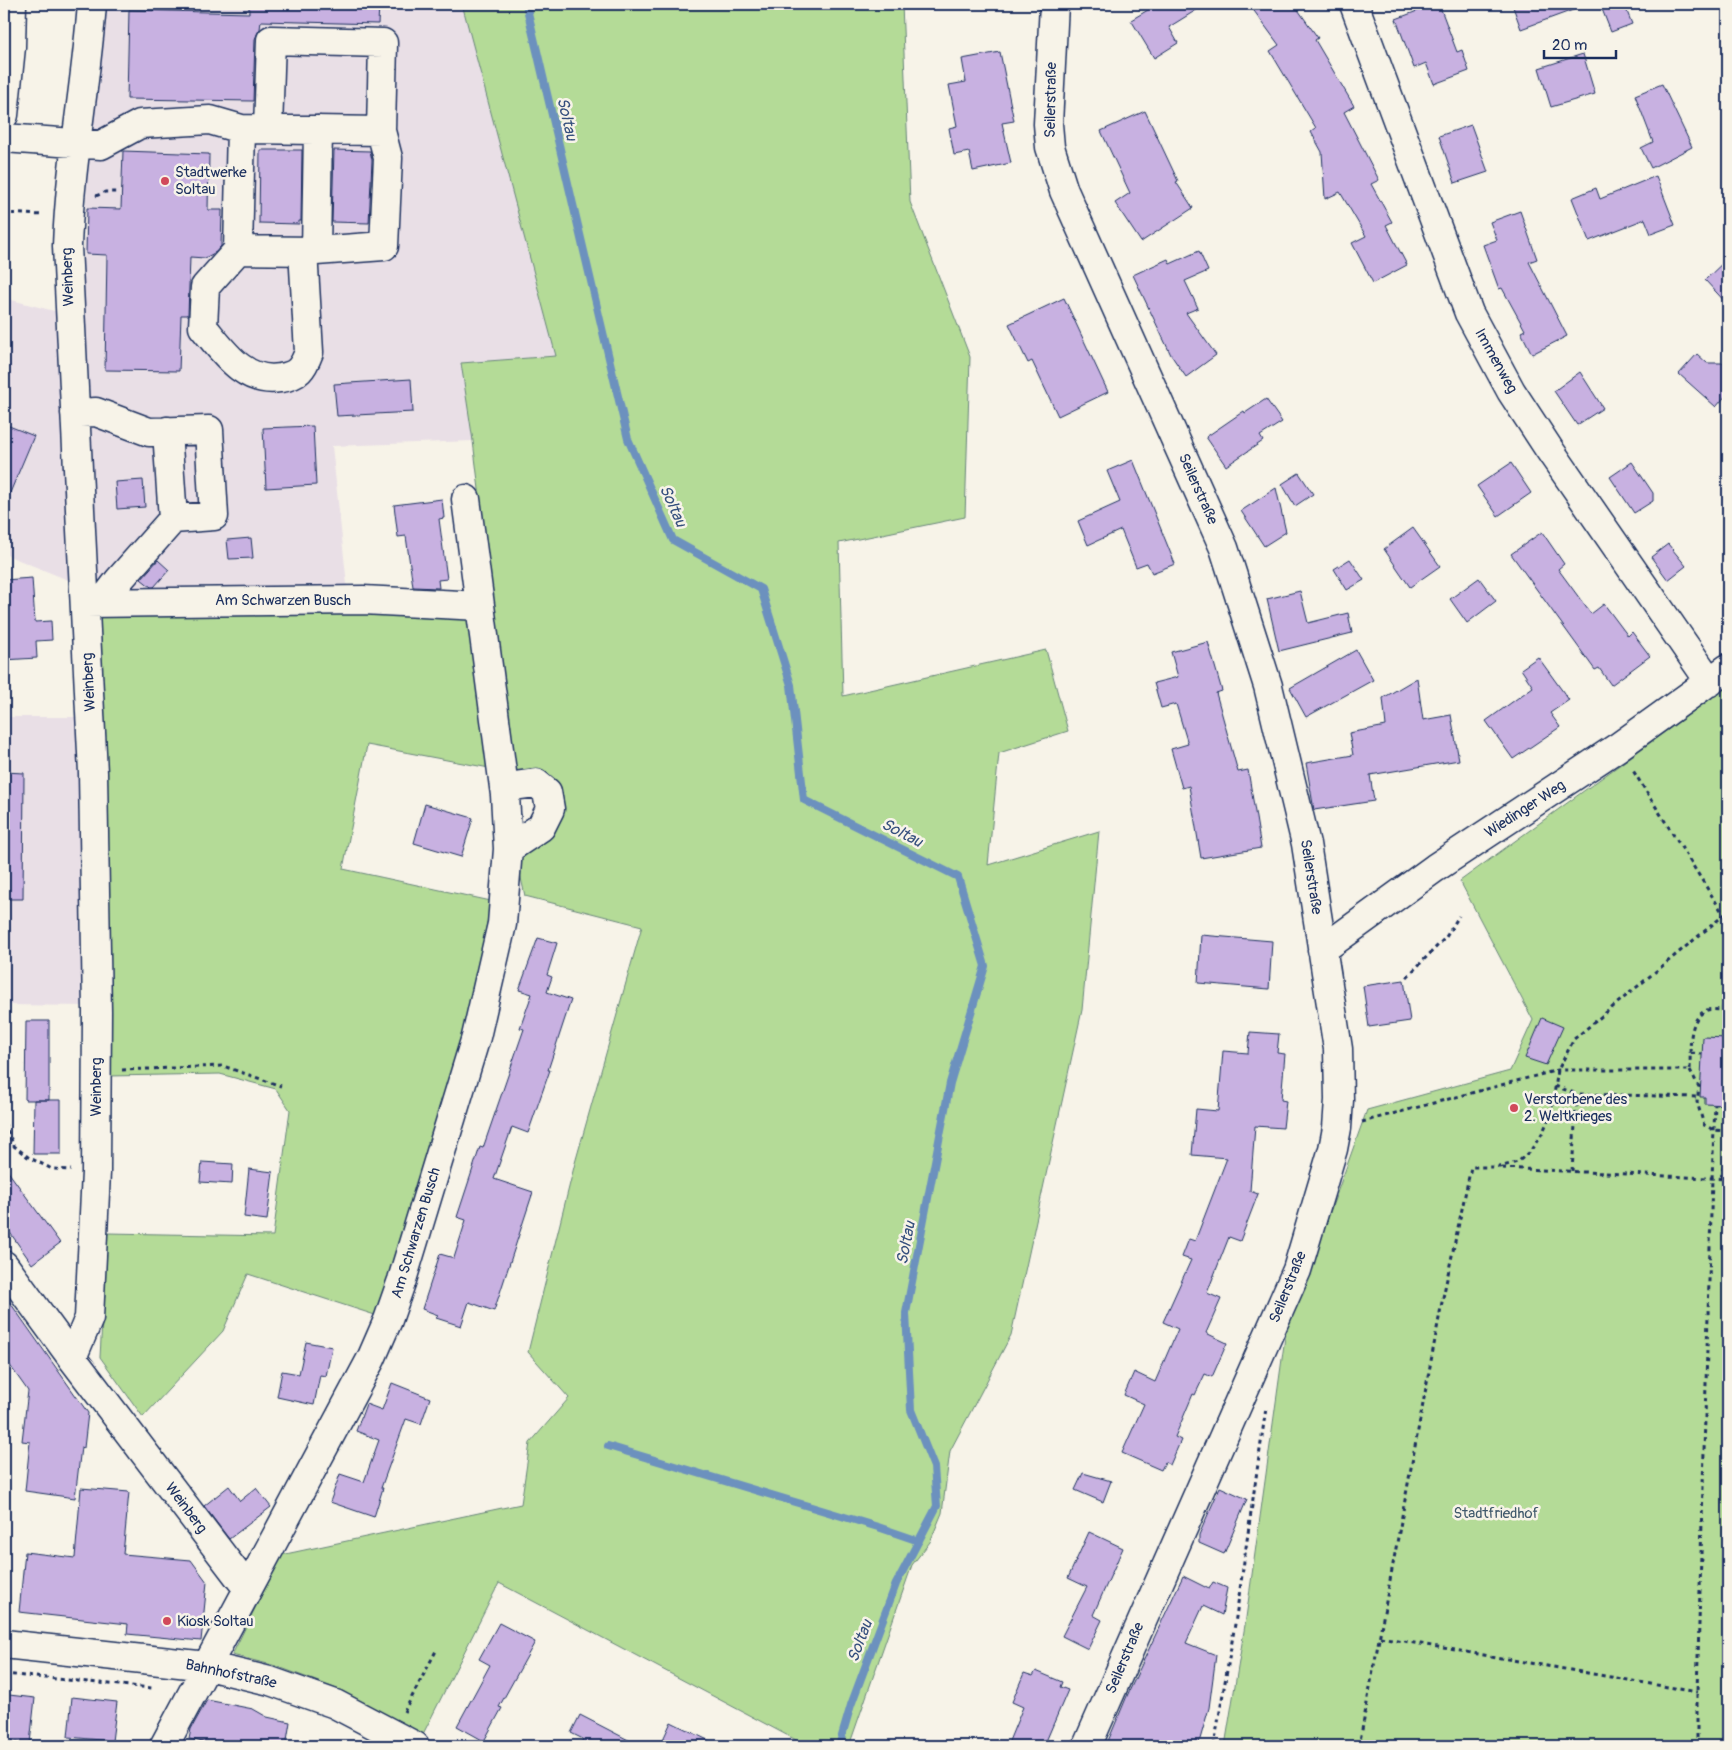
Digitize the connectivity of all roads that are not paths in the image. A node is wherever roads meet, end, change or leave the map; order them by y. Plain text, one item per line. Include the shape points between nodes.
1 (12, 4) edge
2 (92, 4) edge
3 (1054, 4) edge
4 (1354, 4) edge
5 (4, 115) edge
6 (241, 129) junction
7 (268, 129) junction
8 (318, 130) junction
9 (381, 132) junction
10 (4, 138) edge
11 (76, 144) junction
12 (238, 250) junction
13 (309, 251) junction
14 (75, 413) junction
15 (167, 432) junction
16 (466, 499) dead end
17 (173, 519) junction
18 (94, 602) junction
19 (480, 606) junction
20 (1719, 675) edge
21 (505, 795) junction
22 (508, 849) junction
23 (1322, 950) junction
24 (4, 1265) edge
25 (72, 1358) junction
26 (248, 1590) junction
27 (4, 1644) edge
28 (207, 1666) junction
29 (404, 1740) edge
30 (164, 1746) edge
31 (1087, 1746) edge

1 - 5 street
2 - 11 street, Weinberg
3 - 23 street, Seilerstraße via 1048,124 1055,166 1224,548 1268,686 1306,844
4 - 20 street, Immenweg via 1469,313 1549,449
6 - 7 street
6 - 11 street via 210,120 140,124 101,145
6 - 12 street
7 - 8 street
7 - 9 street via 271,40 383,43
8 - 9 street
8 - 13 street
9 - 13 street via 388,158 384,246
10 - 11 street
11 - 14 street, Weinberg via 67,246
12 - 13 street
12 - 13 street via 205,287 203,327 232,361 250,375 270,380 289,377 304,367 309,352
14 - 15 street via 96,412 149,432
14 - 18 street, Weinberg
15 - 17 street
15 - 17 street via 209,430 214,516
16 - 19 street, Am Schwarzen Busch
17 - 18 street via 119,580
18 - 19 street, Am Schwarzen Busch via 363,600
18 - 25 street, Weinberg via 96,1172 89,1318
19 - 21 street, Am Schwarzen Busch
20 - 23 street, Wiedinger Weg via 1618,747 1435,868
21 - 22 street, Am Schwarzen Busch
21 - 22 street via 514,786 536,783 547,792 550,809 541,827
22 - 26 street, Am Schwarzen Busch via 502,924 476,1037 391,1312 371,1359
23 - 31 street, Seilerstraße via 1338,1050 1339,1100 1333,1150 1297,1270
24 - 25 street, Weinberg
25 - 26 street, Weinberg
26 - 28 street
27 - 28 street, Bahnhofstraße
28 - 29 street, Bahnhofstraße via 270,1681 335,1704
28 - 30 street

